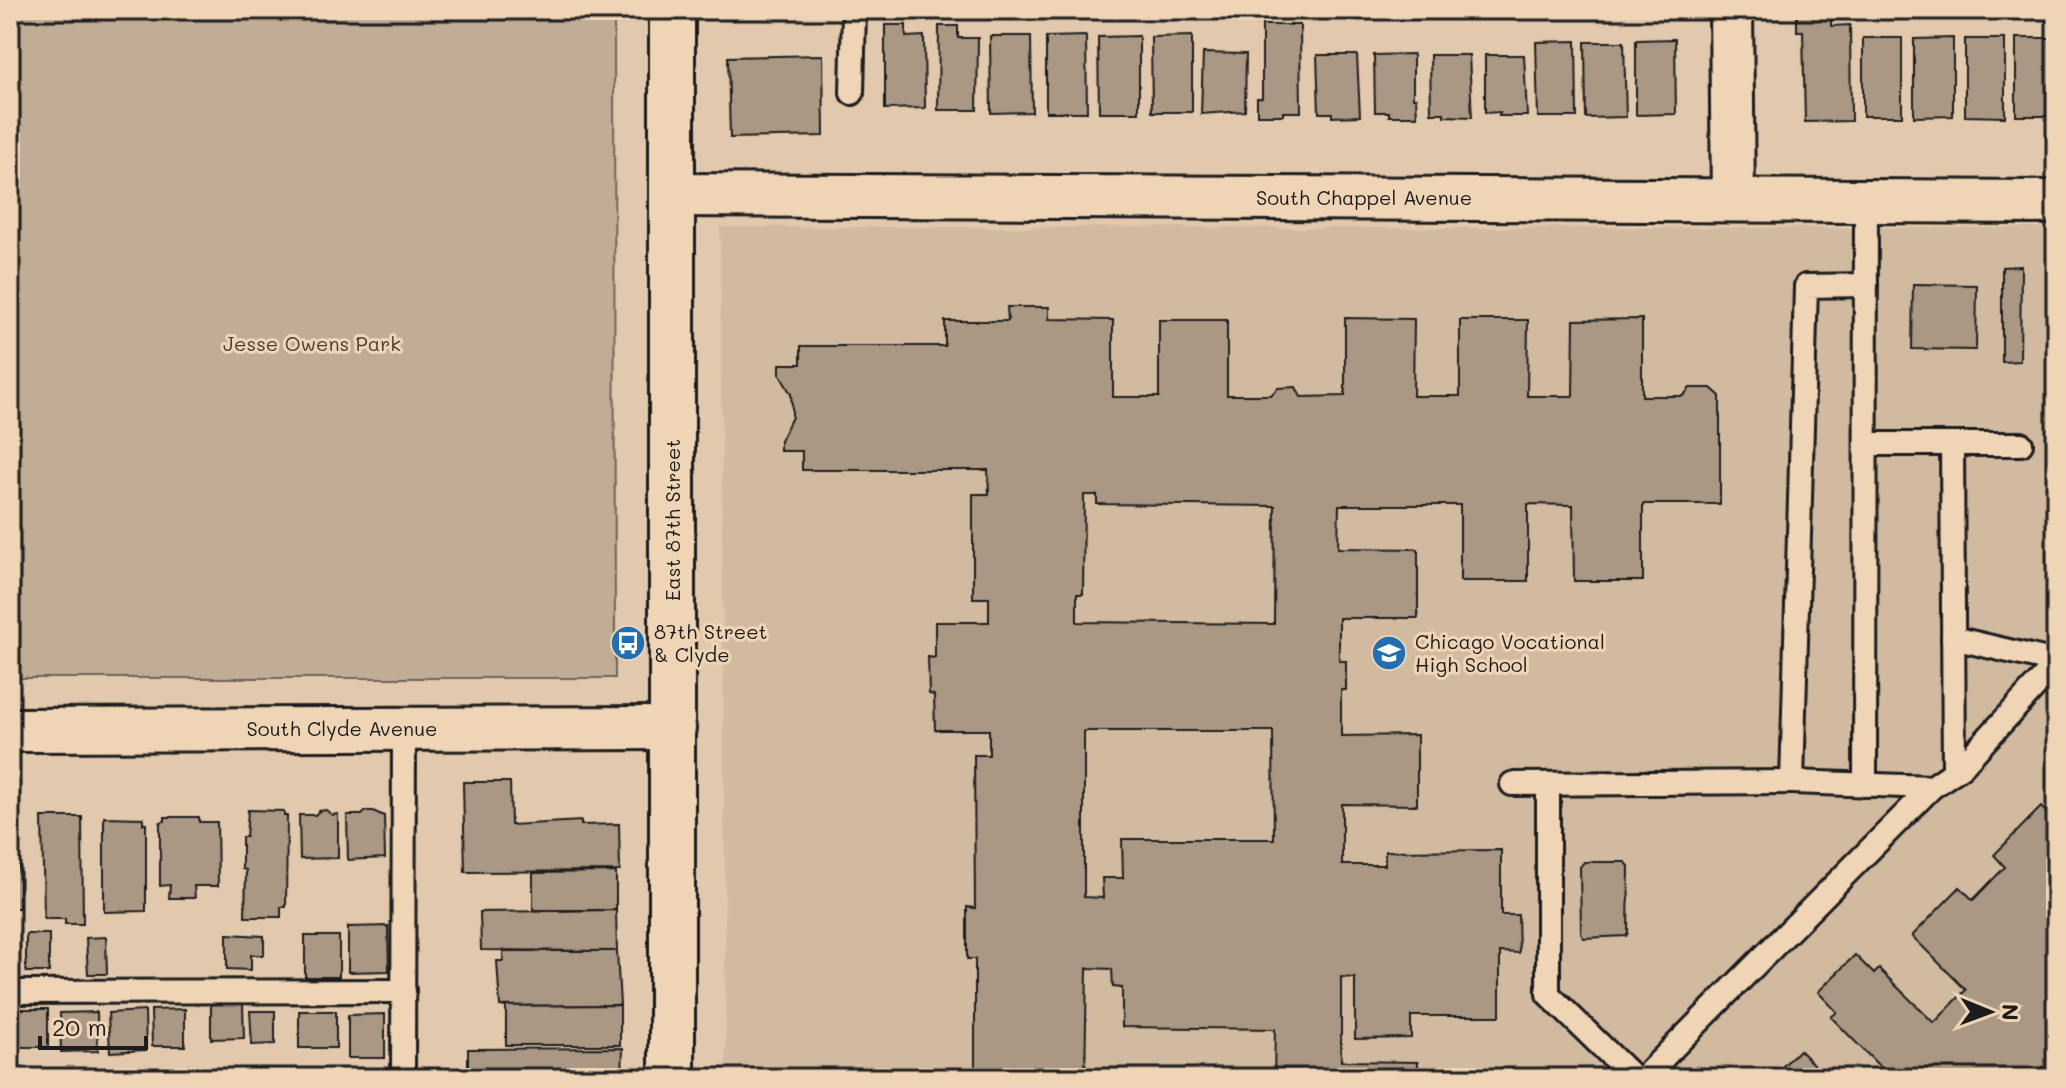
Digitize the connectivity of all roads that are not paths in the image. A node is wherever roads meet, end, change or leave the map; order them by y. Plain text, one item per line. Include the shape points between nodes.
1 (672, 10) edge
2 (854, 10) edge
3 (1731, 10) edge
4 (852, 93) dead end
5 (672, 195) junction
6 (1733, 199) junction
7 (1866, 200) junction
8 (2056, 202) edge
9 (1866, 285) junction
10 (1866, 444) junction
11 (1952, 444) junction
12 (2021, 444) dead end
13 (1953, 638) junction
14 (2056, 663) edge
15 (674, 728) junction
16 (404, 729) junction
17 (10, 730) edge
18 (1954, 772) junction
19 (1792, 782) junction
20 (1512, 784) dead end
21 (1548, 784) junction
22 (1865, 785) junction
23 (1932, 787) junction
24 (404, 991) junction
25 (10, 992) edge
26 (403, 1078) edge
27 (672, 1078) edge
28 (1634, 1078) edge
29 (1643, 1078) edge

1 - 5 main road, East 87th Street
2 - 4 lane
3 - 6 street
5 - 6 street, South Chappel Avenue
5 - 15 main road, East 87th Street
6 - 7 street, South Chappel Avenue
7 - 8 street, South Chappel Avenue
7 - 9 lane
9 - 10 lane
9 - 19 lane via 1806,286
10 - 11 lane
10 - 22 lane
11 - 12 lane
11 - 13 lane
13 - 14 lane
13 - 18 lane
14 - 18 lane
15 - 16 street, South Clyde Avenue
15 - 27 main road, East 87th Street
16 - 17 street, South Clyde Avenue
16 - 24 lane
18 - 23 lane
19 - 21 lane
19 - 22 lane
20 - 21 lane
21 - 28 lane via 1548,994
22 - 23 lane
23 - 29 lane
24 - 25 lane
24 - 26 lane

